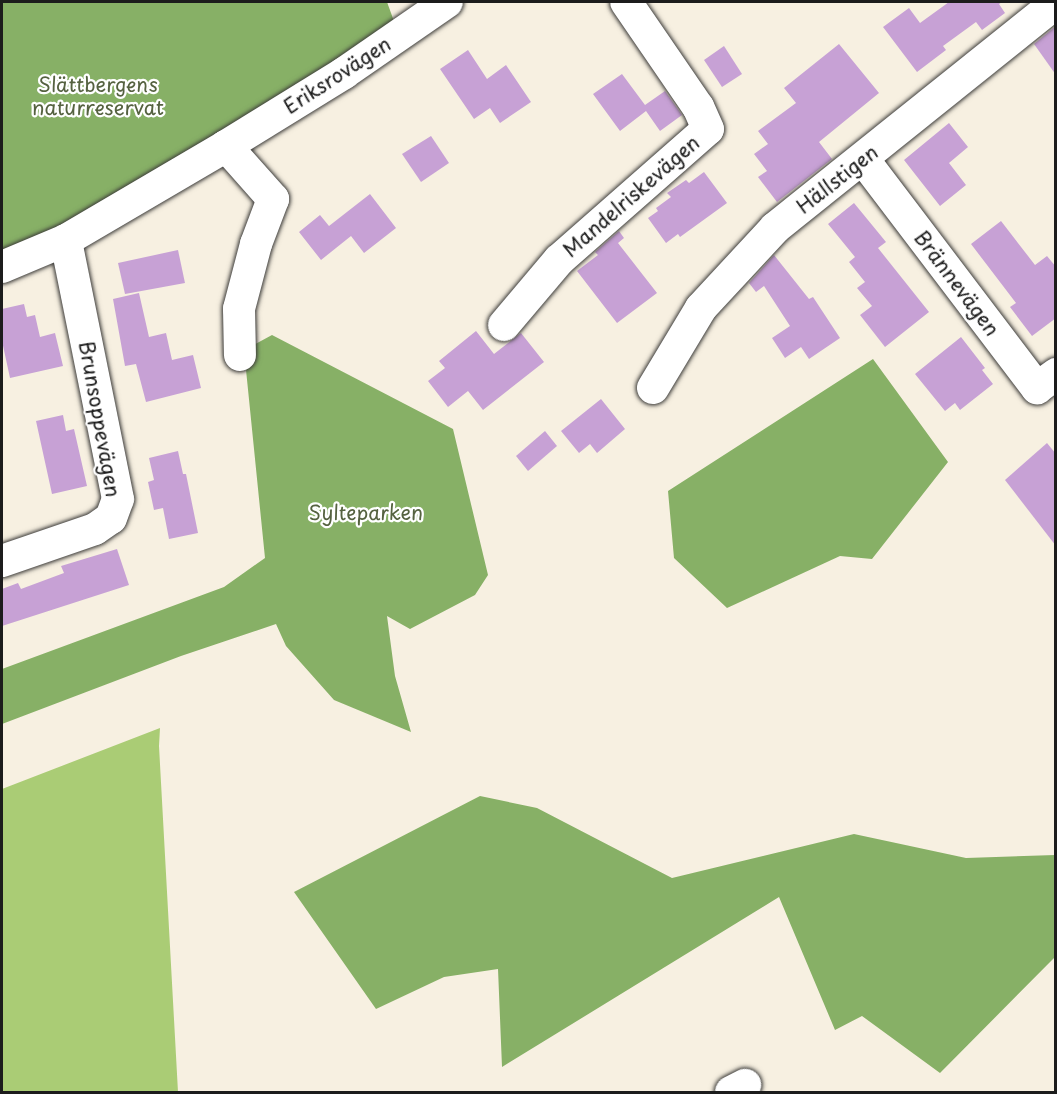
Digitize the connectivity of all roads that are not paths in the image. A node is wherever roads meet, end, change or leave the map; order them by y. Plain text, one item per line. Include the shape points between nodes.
1 (447, 2) edge
2 (626, 2) edge
3 (1056, 3) edge
4 (226, 146) junction
5 (863, 159) junction
6 (66, 240) junction
7 (2, 267) edge
8 (504, 325) dead end
9 (240, 355) dead end
10 (1056, 374) edge
11 (653, 388) dead end
12 (2, 561) edge

1 - 4 street, Eriksrovägen via 353,67
2 - 8 street, Mandelriskevägen via 698,107 708,129 559,260
3 - 5 street, Hällstigen
4 - 6 street, Eriksrovägen
4 - 9 street via 273,199 239,309
5 - 10 street, Brännevägen via 1037,388
5 - 11 street, Hällstigen via 775,228 708,300
6 - 7 street, Eriksrovägen
6 - 12 street, Brunsoppevägen via 118,499 111,518 95,529

